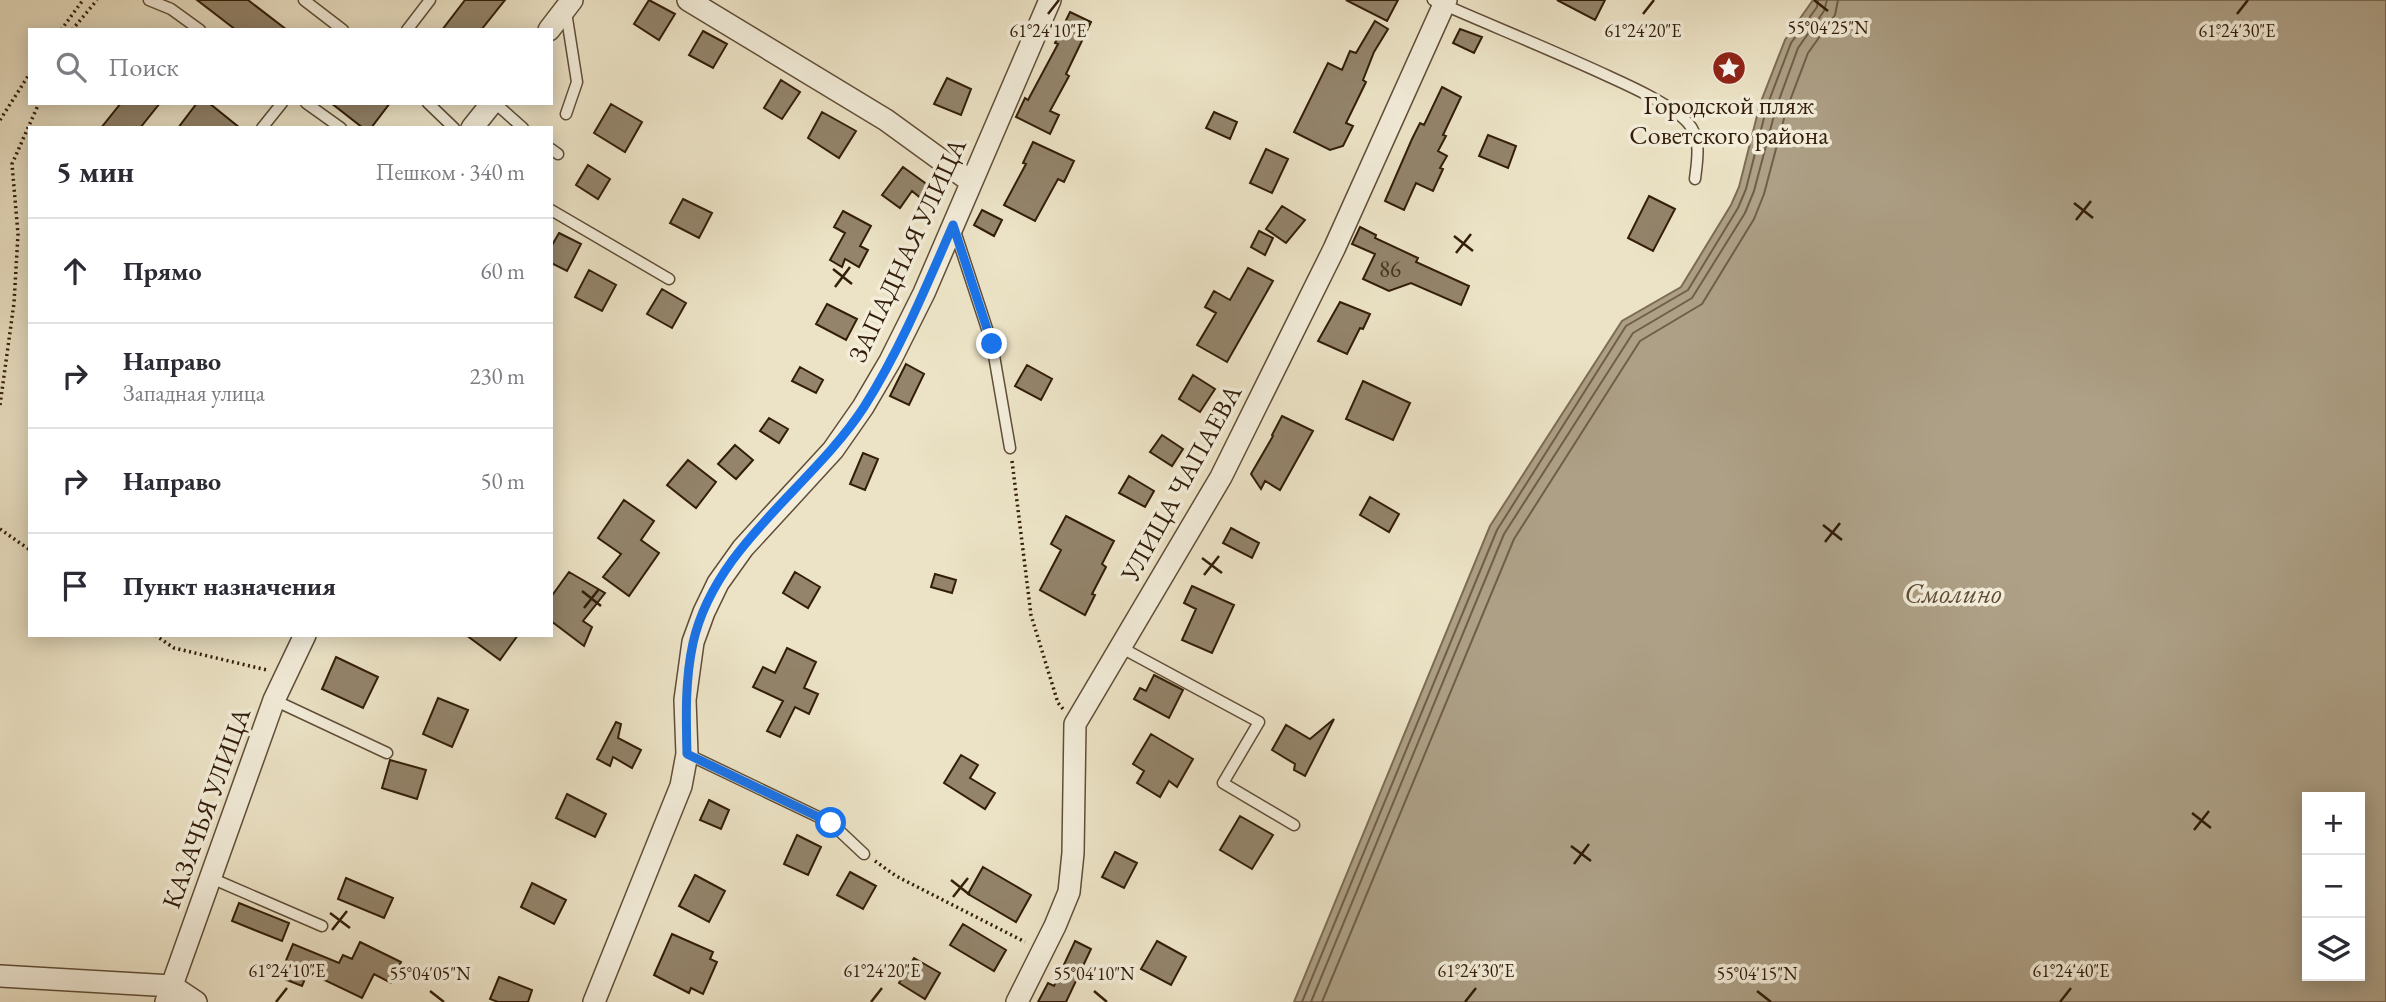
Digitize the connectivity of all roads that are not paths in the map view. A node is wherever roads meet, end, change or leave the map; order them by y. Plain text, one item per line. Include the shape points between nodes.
1 (149, 0) edge
2 (304, 0) edge
3 (430, 0) edge
4 (688, 0) edge
5 (1050, 0) edge
6 (1441, 2) edge
7 (569, 4) edge
8 (197, 28) edge
9 (340, 28) edge
10 (409, 28) edge
11 (551, 28) edge
12 (280, 105) edge
13 (309, 105) edge
14 (430, 105) edge
15 (491, 105) edge
16 (495, 105) edge
17 (566, 114) dead end
18 (264, 126) edge
19 (338, 126) edge
20 (452, 126) edge
21 (474, 126) edge
22 (521, 126) edge
23 (1695, 180) dead end
24 (970, 181) junction
25 (553, 211) edge
26 (953, 225) junction
27 (669, 279) dead end
28 (1010, 448) road end
29 (304, 637) edge
30 (1120, 647) junction
31 (274, 700) junction
32 (387, 752) dead end
33 (687, 754) junction
34 (1294, 825) dead end
35 (864, 854) road end
36 (211, 878) junction
37 (322, 926) dead end
38 (0, 976) edge
39 (169, 994) edge
40 (196, 1002) edge
41 (594, 1002) edge
42 (1017, 1002) edge

1 - 8 lane
2 - 9 lane
3 - 10 lane
4 - 24 street via 886,120
5 - 24 street, ЗАПАДНАЯ УЛИЦА
6 - 23 lane via 1647,94 1689,123 1698,155
6 - 30 street, УЛИЦА ЧАПАЕВА via 1334,250 1221,477
7 - 11 street
7 - 17 lane via 577,82
12 - 18 lane
13 - 19 lane
14 - 20 lane
15 - 21 street
16 - 22 lane
24 - 26 street, ЗАПАДНАЯ УЛИЦА
25 - 27 lane
26 - 28 lane via 992,344
26 - 33 street, ЗАПАДНАЯ УЛИЦА via 924,293 863,407 833,450 743,548 718,583 693,642 685,701
29 - 31 street, КАЗАЧЬЯ УЛИЦА
30 - 34 lane via 1259,722 1223,783
30 - 42 street, УЛИЦА ЧАПАЕВА via 1075,724 1069,892
31 - 32 lane
31 - 36 street, КАЗАЧЬЯ УЛИЦА
33 - 35 lane via 831,823
33 - 41 street, ЗАПАДНАЯ УЛИЦА via 681,786
36 - 37 lane
36 - 39 street, КАЗАЧЬЯ УЛИЦА
38 - 39 street
39 - 40 street

